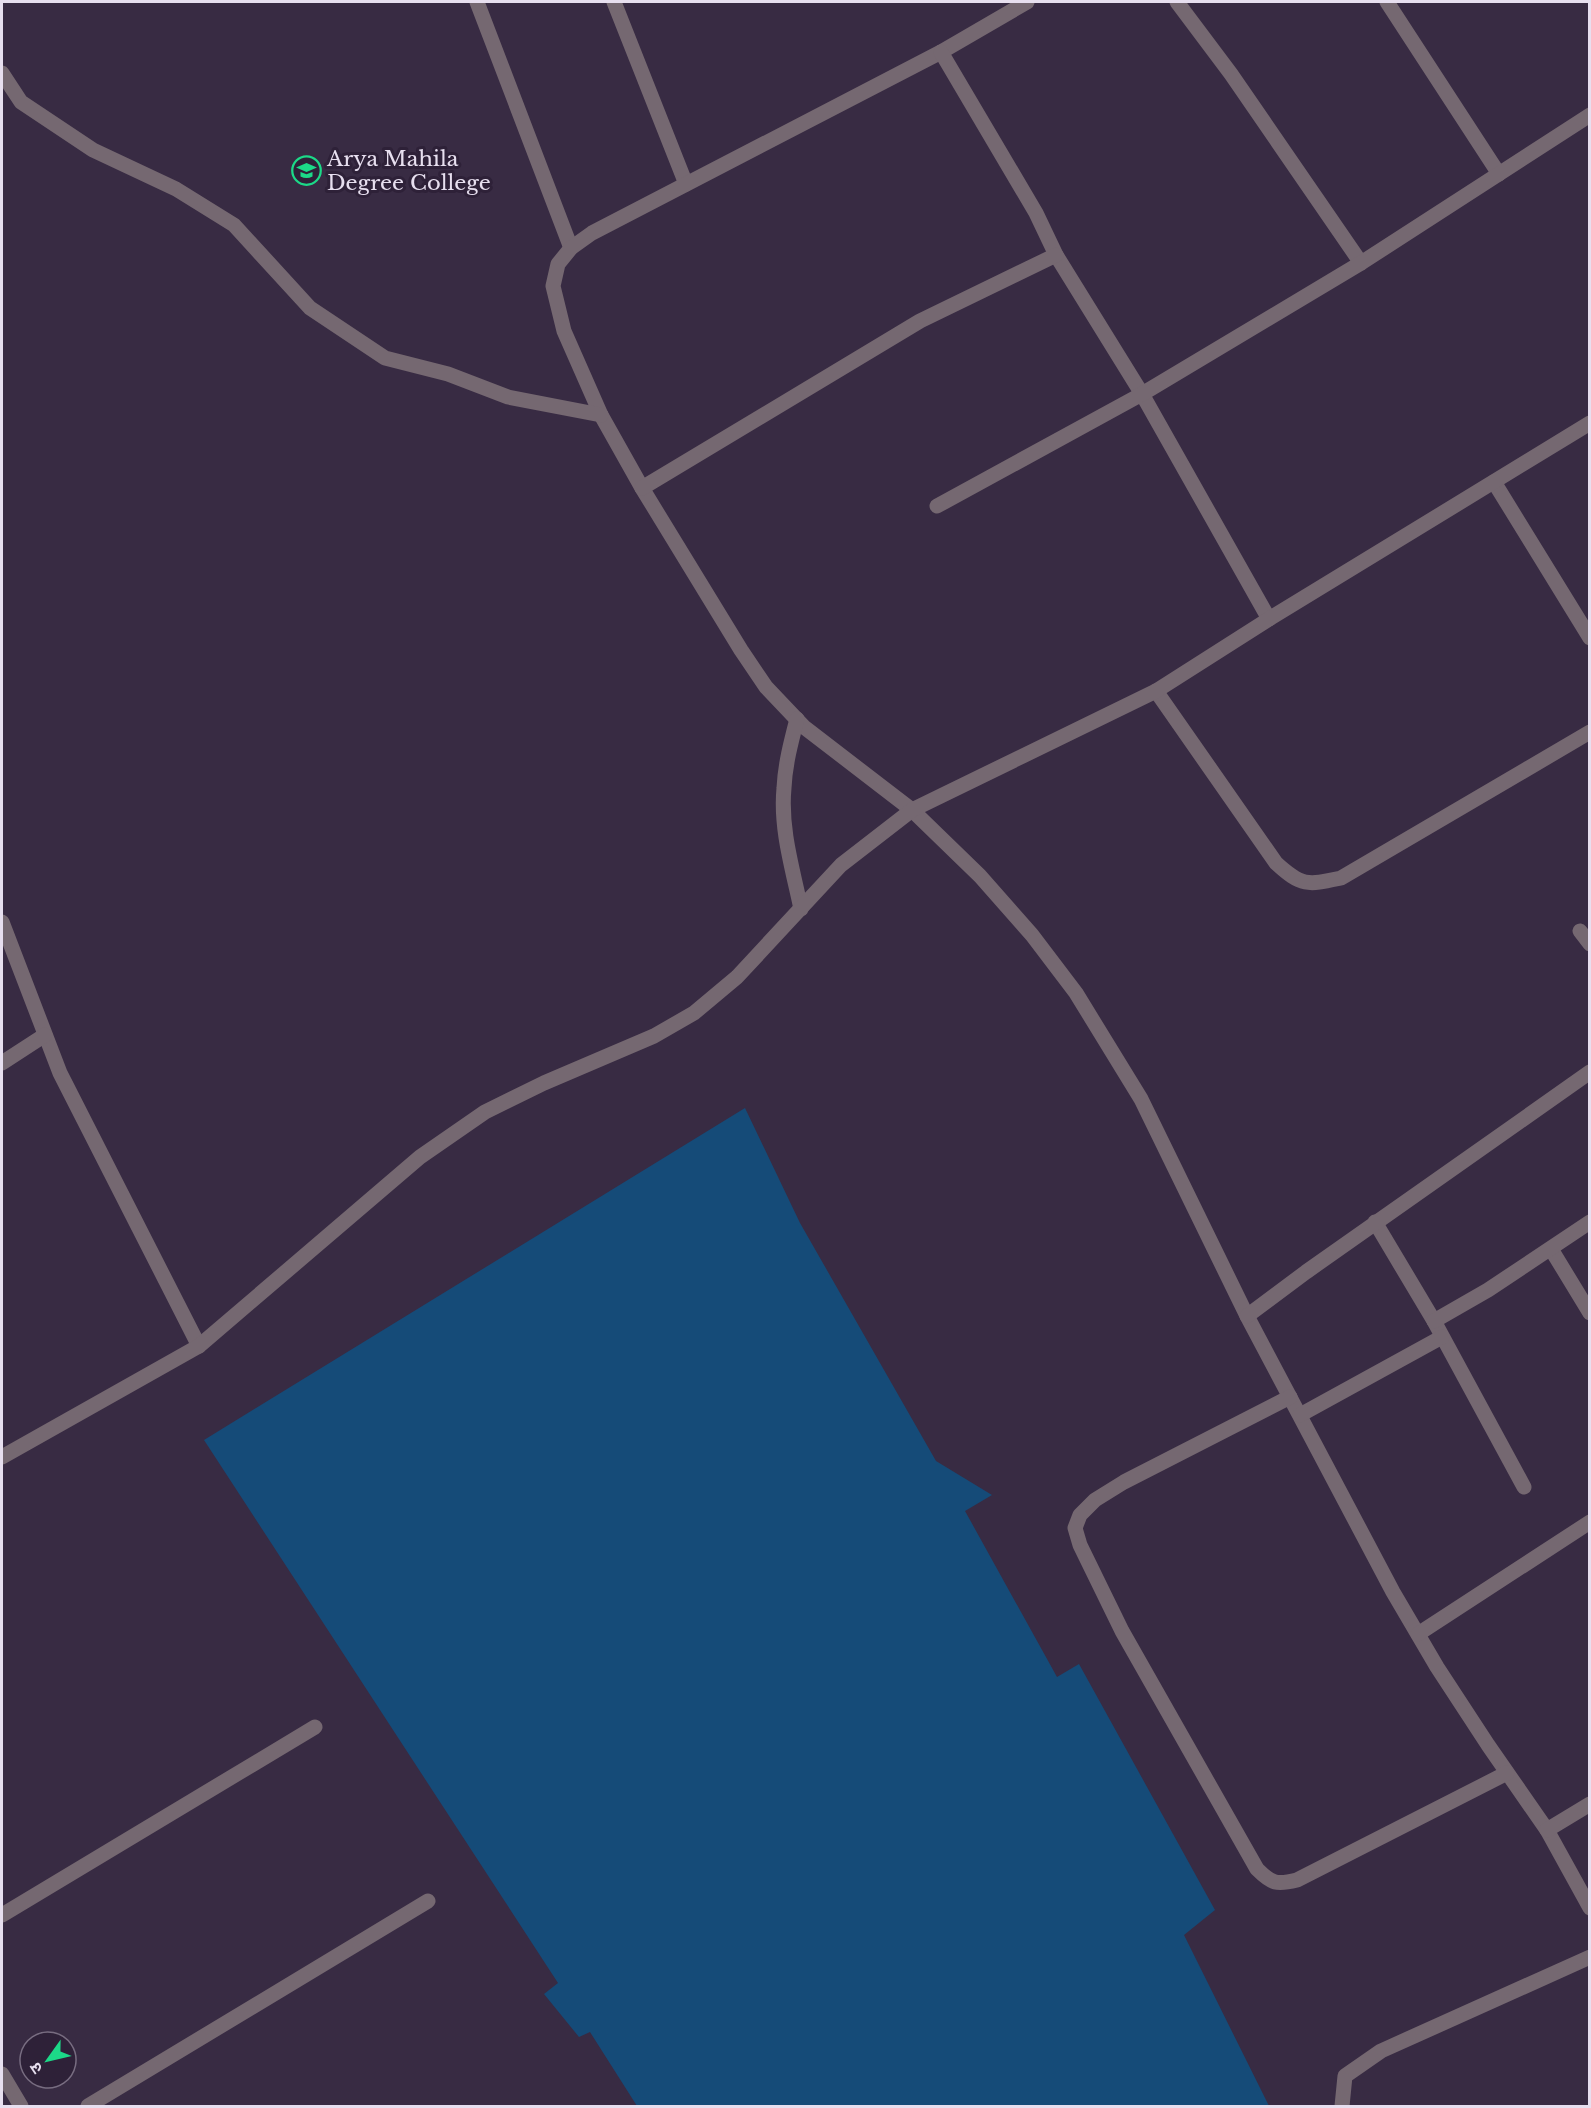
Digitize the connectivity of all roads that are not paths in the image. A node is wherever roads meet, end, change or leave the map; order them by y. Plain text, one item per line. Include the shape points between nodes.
1 (477, 2) edge
2 (615, 2) edge
3 (1027, 2) edge
4 (1177, 2) edge
5 (1387, 2) edge
6 (941, 52) junction
7 (2, 72) edge
8 (1590, 115) edge
9 (1499, 174) junction
10 (686, 184) junction
11 (571, 248) junction
12 (1056, 255) junction
13 (1361, 263) junction
14 (1142, 394) junction
15 (601, 415) junction
16 (1590, 423) edge
17 (1494, 482) junction
18 (642, 488) junction
19 (938, 506) dead end
20 (1269, 619) junction
21 (1590, 638) edge
22 (1156, 691) junction
23 (797, 719) junction
24 (1590, 732) edge
25 (912, 810) junction
26 (801, 909) junction
27 (2, 922) edge
28 (1580, 931) dead end
29 (1590, 944) edge
30 (45, 1035) junction
31 (2, 1063) edge
32 (1590, 1072) edge
33 (1375, 1222) junction
34 (1590, 1222) edge
35 (1551, 1249) junction
36 (1590, 1313) edge
37 (1247, 1316) junction
38 (1434, 1321) junction
39 (1442, 1337) junction
40 (200, 1346) junction
41 (1290, 1397) junction
42 (1300, 1415) junction
43 (2, 1457) edge
44 (1524, 1487) dead end
45 (1590, 1522) edge
46 (1418, 1634) junction
47 (315, 1727) dead end
48 (1507, 1773) junction
49 (1590, 1804) edge
50 (1547, 1830) junction
51 (428, 1901) dead end
52 (1590, 1908) edge
53 (2, 1915) edge
54 (1590, 1957) edge
55 (2, 2074) edge
56 (21, 2106) edge
57 (88, 2106) edge
58 (1342, 2106) edge

1 - 11 street
2 - 10 street
3 - 6 street
4 - 13 street
5 - 9 street
6 - 10 street
6 - 12 street via 1036,213
7 - 15 street via 21,102 93,150 176,189 234,225 310,308 385,358 447,374 508,397
8 - 9 street
9 - 13 street
10 - 11 street
11 - 15 street via 558,264 553,286 564,331
12 - 14 street
12 - 18 street via 920,321
13 - 14 street
14 - 19 street
14 - 20 street
15 - 18 street
16 - 17 street
17 - 20 street
17 - 21 street
18 - 23 street via 747,660
20 - 22 street
22 - 24 street via 1276,863 1293,878 1312,884 1341,878
22 - 25 street
23 - 25 street
23 - 26 street via 783,790 785,831
25 - 26 street via 841,865
25 - 37 street via 980,876 1076,993 1141,1099
26 - 40 street via 737,977 694,1013 654,1036 485,1112 420,1157
27 - 30 street
28 - 29 street
30 - 31 street
30 - 40 street via 74,1102
32 - 33 street
33 - 37 street
33 - 38 street
34 - 35 street
35 - 36 street
35 - 38 street
37 - 41 street
38 - 39 street
39 - 42 street
39 - 44 street
40 - 43 street
41 - 42 street
41 - 48 street via 1114,1488 1080,1515 1075,1528 1122,1631 1257,1869 1268,1880 1280,1884 1297,1880
42 - 46 street
45 - 46 street
46 - 48 street
47 - 53 street
48 - 50 street
49 - 50 street
50 - 52 street
51 - 57 street
54 - 58 street via 1381,2050 1345,2076
55 - 56 street

